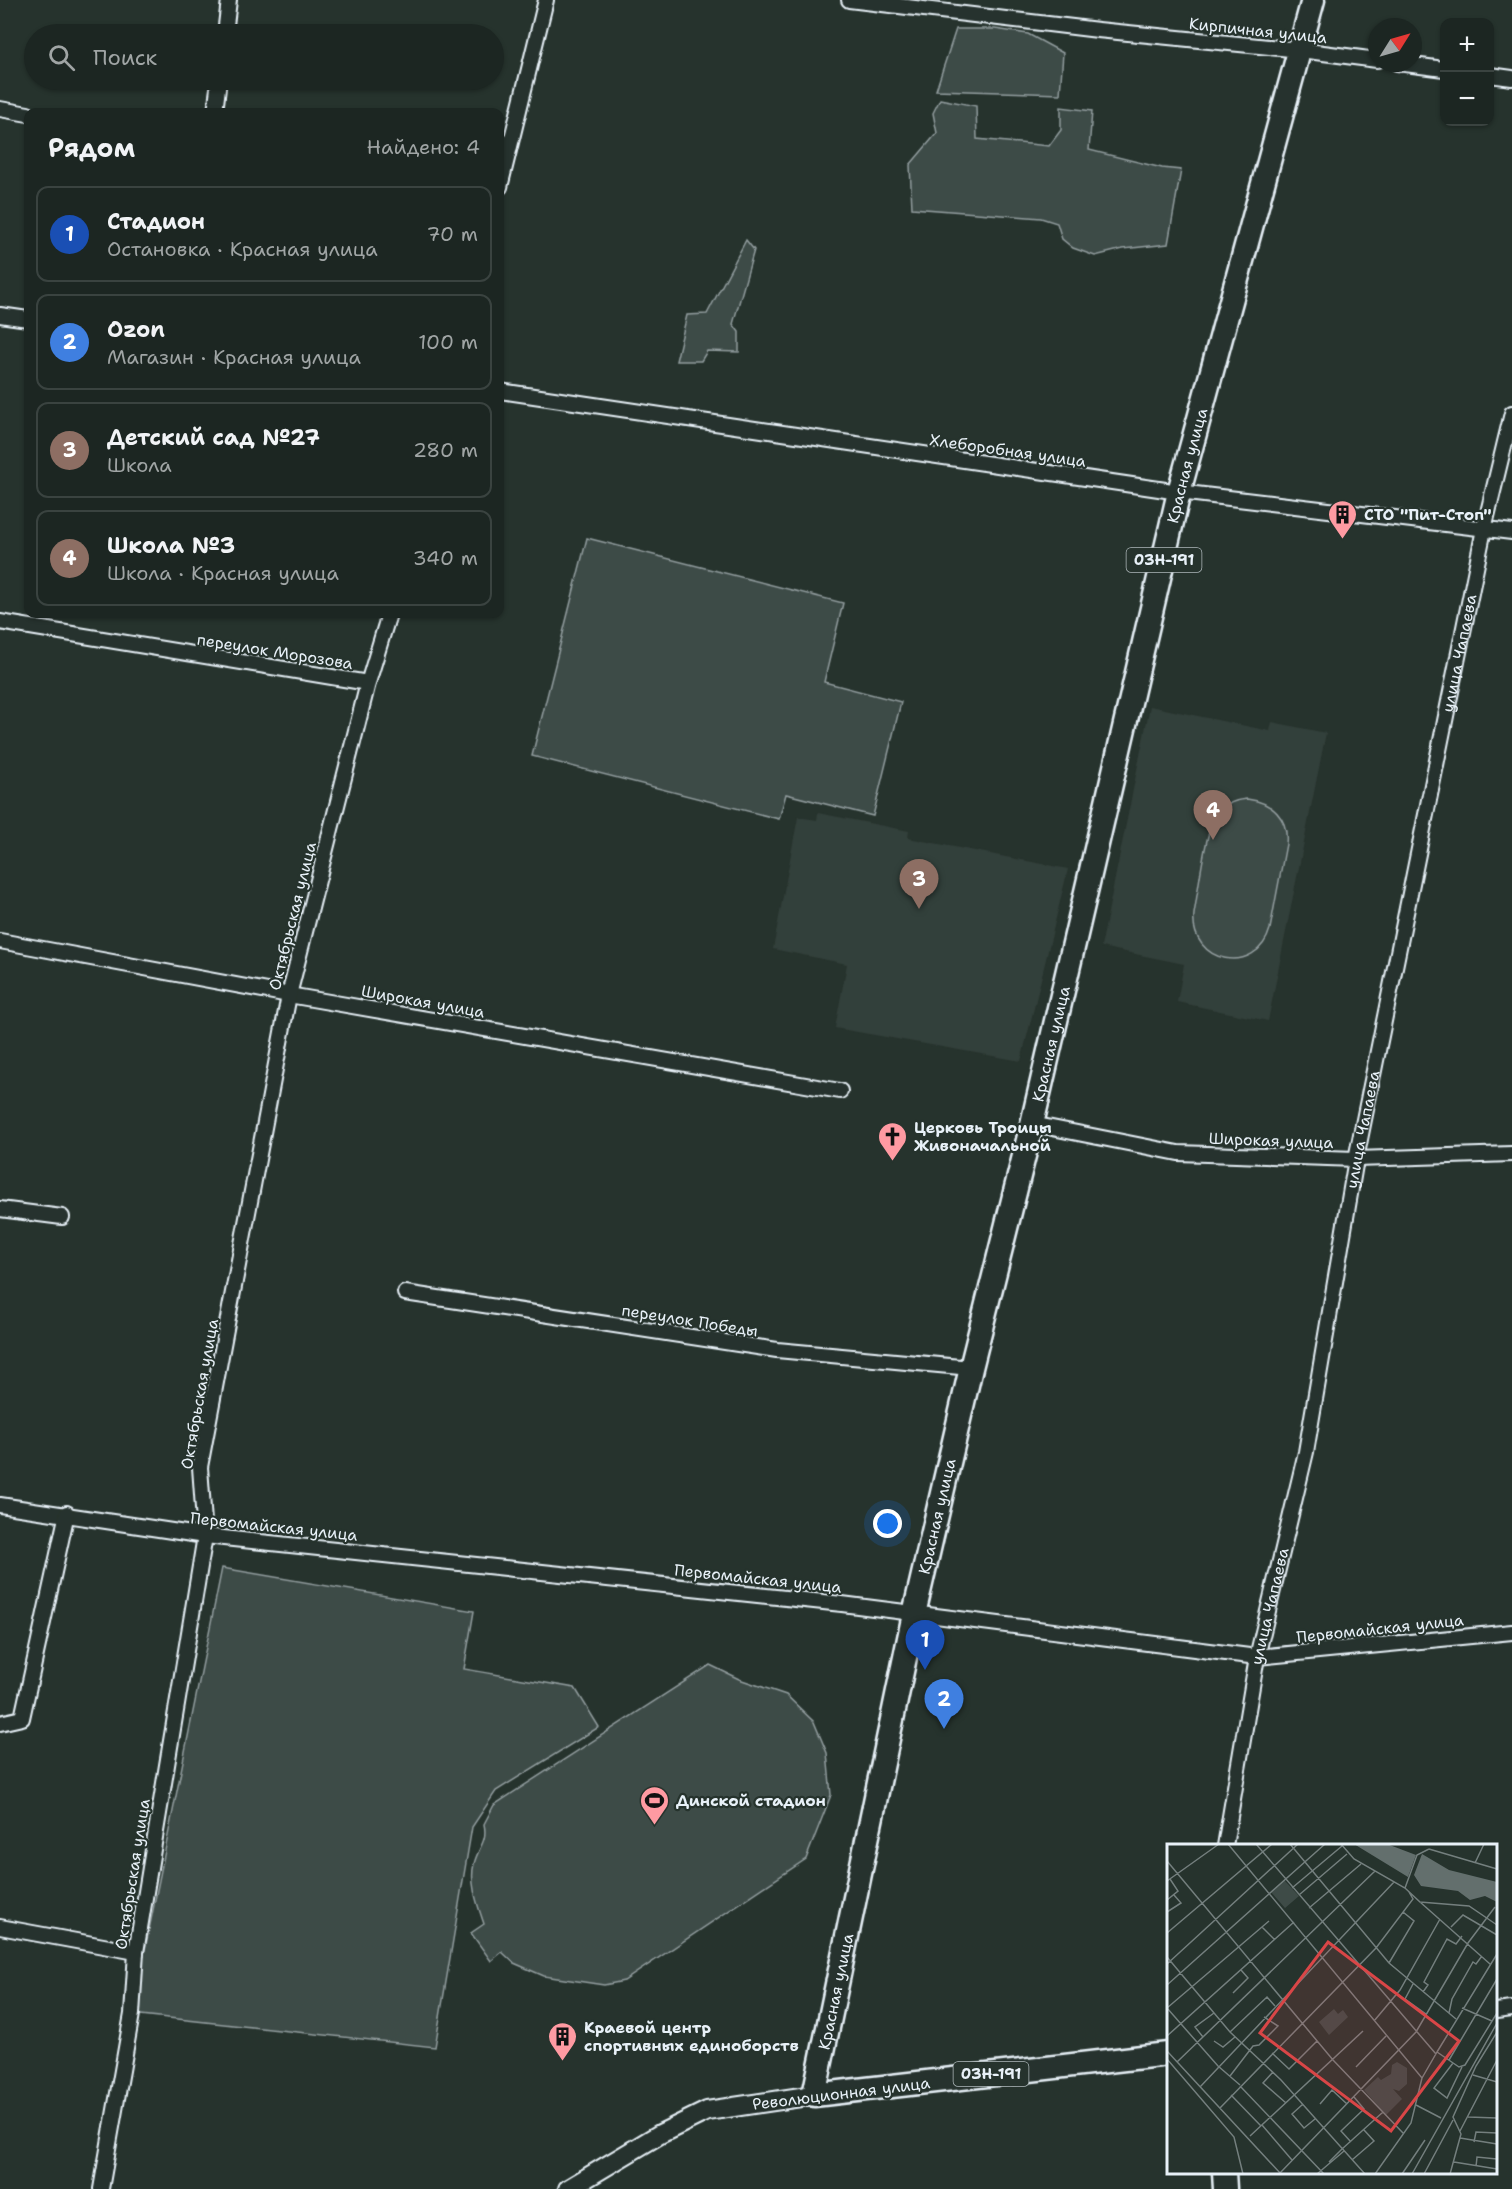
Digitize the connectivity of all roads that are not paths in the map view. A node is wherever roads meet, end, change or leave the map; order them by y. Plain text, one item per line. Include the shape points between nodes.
1 (229, 0) edge
2 (546, 0) edge
3 (849, 0) edge
4 (1313, 0) edge
5 (226, 24) edge
6 (1300, 50) junction
7 (1368, 59) edge
8 (1422, 66) edge
9 (1440, 68) edge
10 (1494, 76) edge
11 (1512, 78) edge
12 (218, 90) edge
13 (216, 108) edge
14 (0, 109) edge
15 (24, 113) edge
16 (504, 171) edge
17 (0, 315) edge
18 (24, 318) edge
19 (504, 393) edge
20 (1512, 413) edge
21 (1179, 492) junction
22 (1484, 529) junction
23 (1512, 532) edge
24 (388, 618) edge
25 (0, 622) edge
26 (368, 683) junction
27 (0, 941) edge
28 (289, 995) junction
29 (840, 1091) dead end
30 (1032, 1124) junction
31 (1512, 1154) edge
32 (1356, 1159) junction
33 (0, 1209) edge
34 (62, 1217) dead end
35 (405, 1293) dead end
36 (971, 1368) junction
37 (0, 1505) edge
38 (67, 1514) junction
39 (205, 1536) junction
40 (914, 1614) junction
41 (1512, 1632) edge
42 (1257, 1657) junction
43 (0, 1723) edge
44 (1225, 1844) edge
45 (0, 1927) edge
46 (136, 1952) junction
47 (1512, 2009) edge
48 (1497, 2011) edge
49 (1167, 2054) edge
50 (814, 2095) junction
51 (1224, 2174) edge
52 (101, 2189) edge
53 (568, 2189) edge
54 (1225, 2189) edge

1 - 5 street
2 - 16 street
3 - 6 street, Кирпичная улица
4 - 6 main road, Красная улица / 03Н-191
6 - 7 street, Кирпичная улица
6 - 21 main road, Красная улица / 03Н-191
8 - 9 street
10 - 11 street
12 - 13 street
14 - 15 street
17 - 18 street
19 - 21 street, Хлеборобная улица
20 - 22 street, улица Чапаева
21 - 22 street, Хлеборобная улица
21 - 30 main road, Красная улица / 03Н-191
22 - 23 street, Хлеборобная улица
22 - 32 street, улица Чапаева
24 - 26 street, Октябрьская улица
25 - 26 street, переулок Морозова
26 - 28 street, Октябрьская улица
27 - 28 street, Широкая улица
28 - 29 street, Широкая улица
28 - 39 street, Октябрьская улица via 200,1467
30 - 32 street, Широкая улица via 1178,1152
30 - 36 main road, Красная улица / 03Н-191
31 - 32 street, Широкая улица
32 - 42 street, улица Чапаева via 1306,1452
33 - 34 street
35 - 36 street, переулок Победы via 777,1350
36 - 40 main road, Красная улица / 03Н-191
37 - 38 street, Первомайская улица
38 - 39 street, Первомайская улица
38 - 43 street via 22,1718
39 - 40 street, Первомайская улица
39 - 46 street, Октябрьская улица
40 - 42 street, Первомайская улица
40 - 50 main road, Красная улица / 03Н-191
41 - 42 street, Первомайская улица
42 - 44 street, улица Чапаева
45 - 46 street
46 - 52 street, Октябрьская улица via 132,2014
47 - 48 street
49 - 50 main road, Революционная улица / 03Н-191
50 - 53 street, Революционная улица via 707,2111
51 - 54 main road

